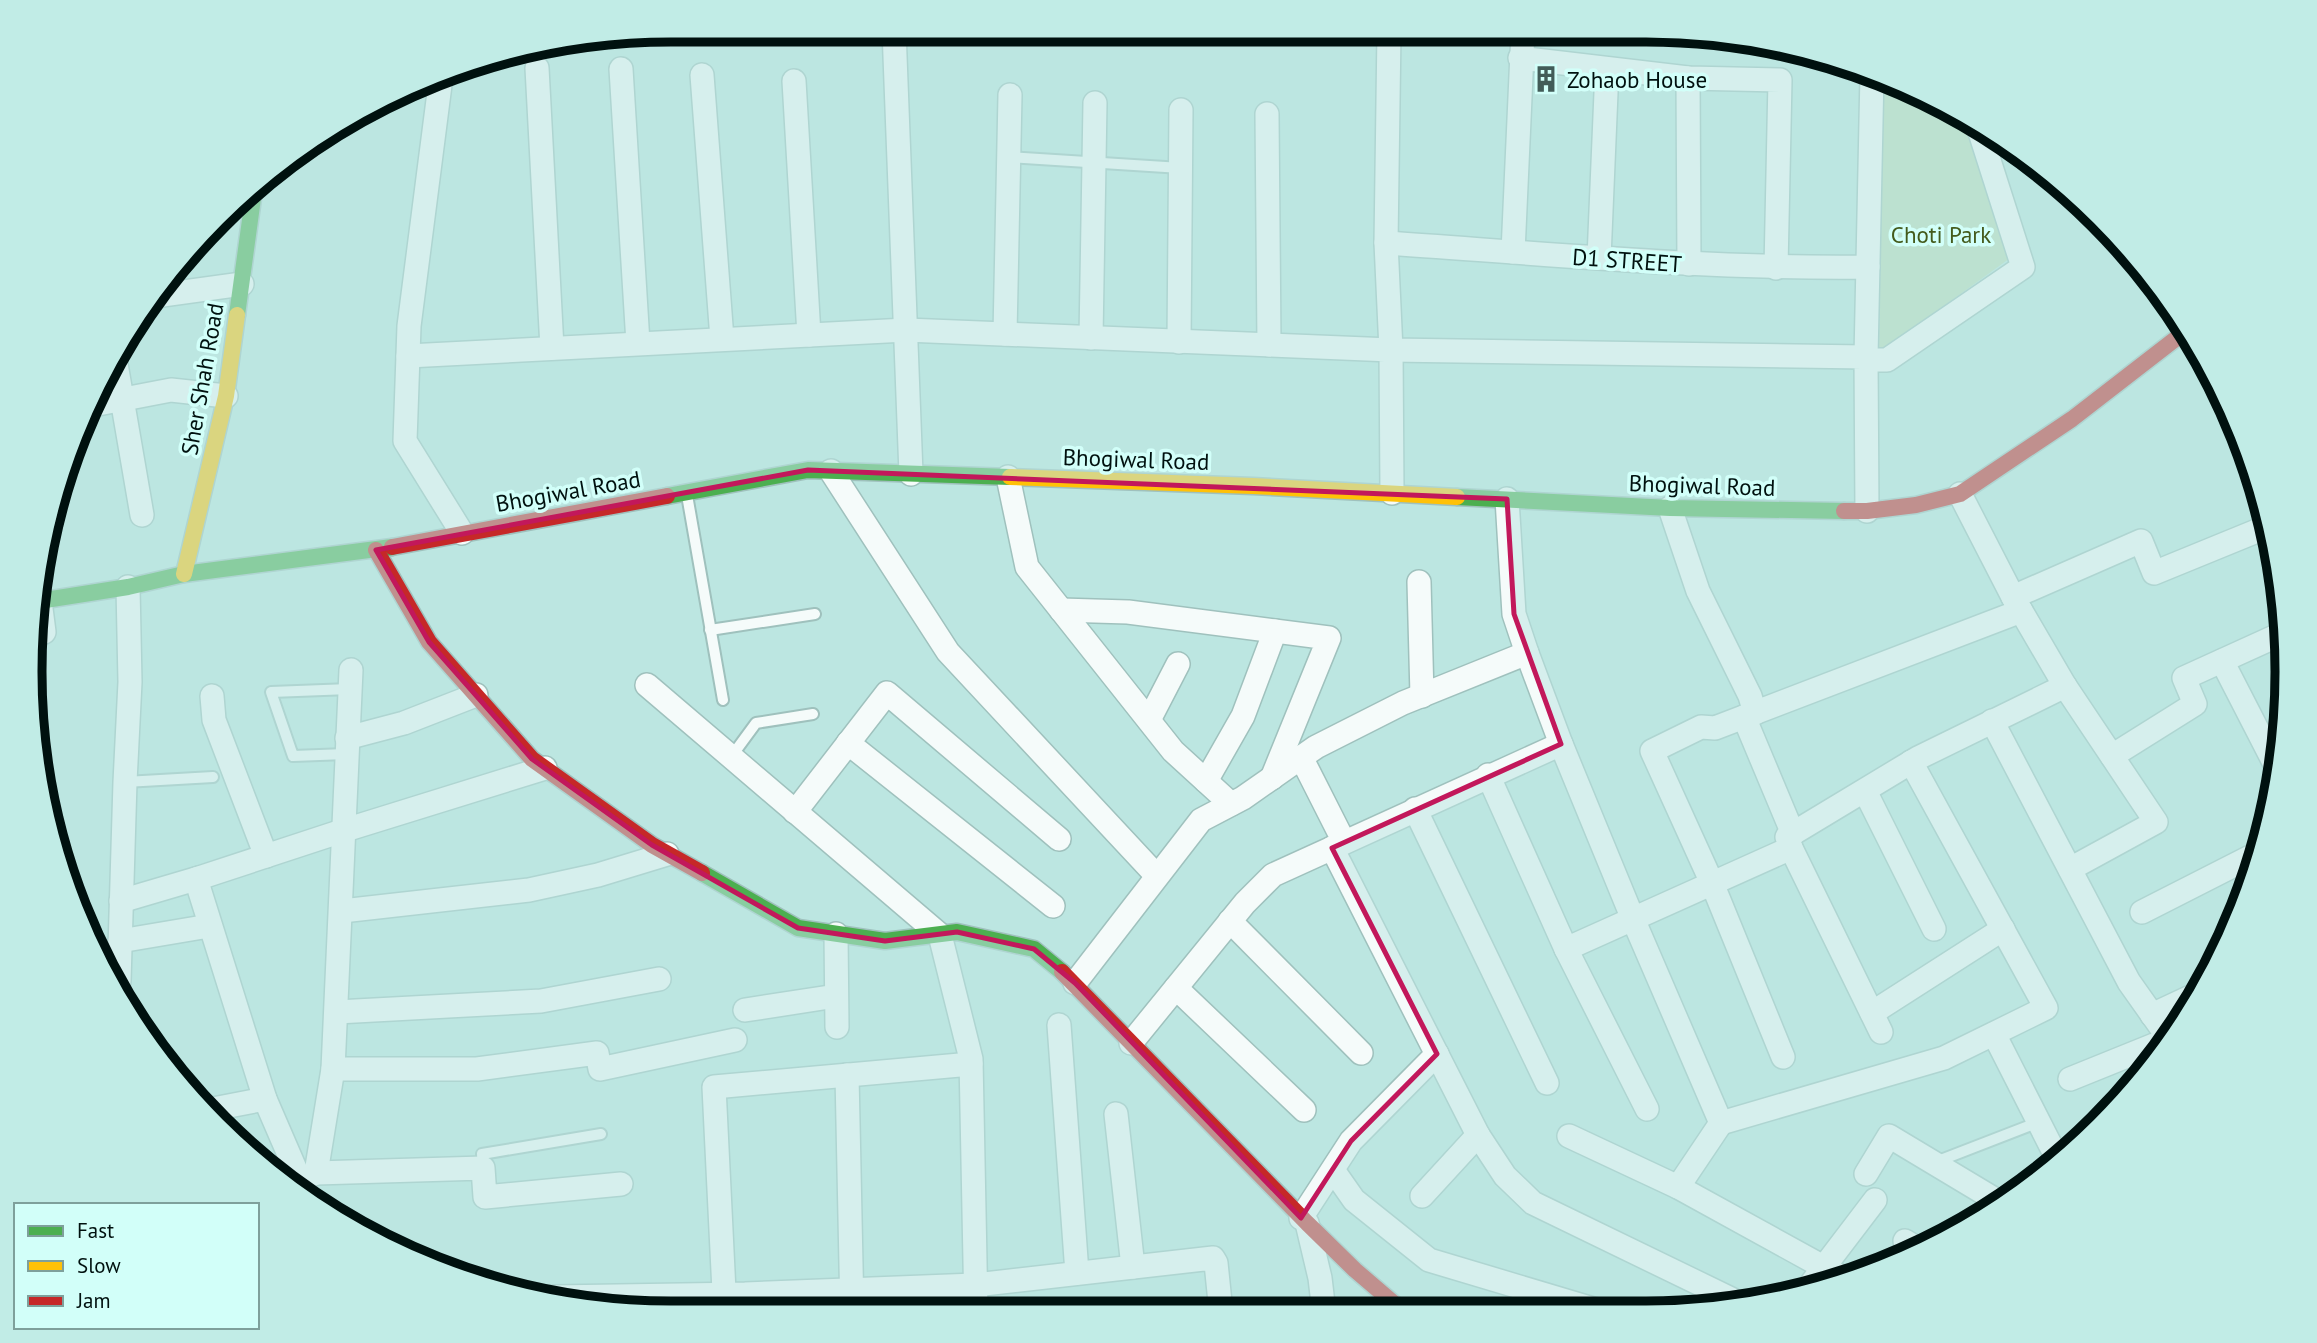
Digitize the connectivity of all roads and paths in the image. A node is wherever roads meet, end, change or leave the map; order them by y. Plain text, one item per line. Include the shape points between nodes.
1 (894, 42) edge
2 (1389, 42) edge
3 (1522, 42) edge
4 (1520, 58) junction
5 (537, 68) dead end
6 (621, 69) dead end
7 (1607, 69) junction
8 (702, 75) dead end
9 (1688, 78) junction
10 (793, 81) dead end
11 (1872, 84) edge
12 (440, 87) edge
13 (1010, 95) dead end
14 (1095, 103) dead end
15 (1181, 110) dead end
16 (1267, 114) dead end
17 (1983, 140) edge
18 (1009, 157) junction
19 (1094, 163) junction
20 (1181, 168) junction
21 (253, 201) edge
22 (1386, 243) junction
23 (1513, 252) junction
24 (1599, 258) junction
25 (1689, 264) junction
26 (1868, 267) junction
27 (1776, 268) junction
28 (242, 284) junction
29 (168, 294) edge
30 (906, 330) junction
31 (1005, 334) junction
32 (809, 335) junction
33 (2178, 337) edge
34 (1091, 338) junction
35 (722, 339) junction
36 (1179, 342) junction
37 (638, 343) junction
38 (1269, 345) junction
39 (552, 348) junction
40 (1391, 350) junction
41 (408, 356) junction
42 (1866, 359) junction
43 (118, 373) edge
44 (226, 396) junction
45 (123, 399) junction
46 (102, 403) edge
47 (831, 471) junction
48 (911, 474) junction
49 (1007, 477) junction
50 (686, 492) junction
51 (1392, 493) junction
52 (1960, 494) junction
53 (1507, 499) junction
54 (1670, 508) junction
55 (1867, 511) junction
56 (142, 515) dead end
57 (2259, 530) edge
58 (462, 533) junction
59 (376, 550) junction
60 (184, 574) junction
61 (1419, 582) dead end
62 (128, 587) junction
63 (46, 600) edge
64 (2017, 604) junction
65 (1061, 610) junction
66 (815, 614) dead end
67 (43, 627) edge
68 (710, 630) junction
69 (1275, 631) junction
70 (44, 632) dead end
71 (2274, 637) edge
72 (1527, 653) junction
73 (2222, 661) junction
74 (1178, 664) dead end
75 (350, 679) joint
76 (647, 685) dead end
77 (2065, 686) junction
78 (476, 695) junction
79 (1422, 695) junction
80 (212, 696) dead end
81 (723, 699) dead end
82 (813, 714) dead end
83 (1750, 715) junction
84 (1149, 720) junction
85 (1993, 721) junction
86 (2272, 737) edge
87 (848, 743) junction
88 (1561, 744) junction
89 (346, 746) junction
90 (2112, 756) junction
91 (731, 757) junction
92 (1301, 757) junction
93 (1911, 762) junction
94 (545, 768) junction
95 (1488, 775) junction
96 (214, 777) dead end
97 (1272, 778) junction
98 (1206, 781) junction
99 (125, 782) junction
100 (1864, 791) junction
101 (1231, 804) junction
102 (1415, 809) junction
103 (795, 812) junction
104 (342, 831) junction
105 (1059, 839) dead end
106 (1792, 841) junction
107 (1338, 845) junction
108 (667, 854) junction
109 (266, 856) junction
110 (2247, 859) edge
111 (2070, 869) junction
112 (1156, 875) junction
113 (199, 878) junction
114 (1712, 883) junction
115 (121, 901) junction
116 (1053, 906) dead end
117 (342, 911) junction
118 (2142, 912) dead end
119 (1633, 919) junction
120 (1230, 921) junction
121 (209, 926) junction
122 (1934, 929) dead end
123 (2003, 929) junction
124 (836, 934) junction
125 (940, 934) junction
126 (120, 941) junction
127 (1566, 949) junction
128 (119, 973) edge
129 (659, 979) dead end
130 (1076, 983) junction
131 (1176, 988) junction
132 (836, 996) junction
133 (2181, 1001) edge
134 (745, 1010) dead end
135 (337, 1012) junction
136 (2152, 1015) junction
137 (1059, 1025) dead end
138 (837, 1027) dead end
139 (2163, 1030) edge
140 (1994, 1034) junction
141 (735, 1040) dead end
142 (1131, 1043) junction
143 (2151, 1046) edge
144 (1361, 1053) dead end
145 (1437, 1054) junction
146 (1783, 1057) dead end
147 (971, 1065) junction
148 (333, 1069) junction
149 (847, 1076) junction
150 (2070, 1079) dead end
151 (1547, 1083) dead end
152 (265, 1100) junction
153 (218, 1108) edge
154 (1304, 1110) dead end
155 (1647, 1110) dead end
156 (1116, 1114) dead end
157 (2039, 1122) junction
158 (1721, 1123) junction
159 (601, 1134) dead end
160 (1478, 1135) junction
161 (1569, 1136) dead end
162 (2054, 1151) edge
163 (1933, 1163) junction
164 (483, 1167) junction
165 (1333, 1170) junction
166 (1866, 1174) dead end
167 (306, 1182) edge
168 (621, 1184) dead end
169 (1678, 1187) junction
170 (1422, 1196) dead end
171 (1991, 1197) edge
172 (1875, 1200) dead end
173 (1304, 1220) junction
174 (1133, 1267) junction
175 (1823, 1267) junction
176 (1833, 1272) edge
177 (1077, 1273) junction
178 (1815, 1278) edge
179 (975, 1285) junction
180 (1725, 1296) edge
181 (725, 1301) edge
182 (851, 1301) edge
183 (976, 1301) edge
184 (1220, 1301) edge
185 (1323, 1301) edge
186 (1391, 1301) edge
187 (1527, 1301) edge

1 - 30 street
2 - 22 street
3 - 4 street
4 - 7 street
4 - 23 street
5 - 39 street
6 - 37 street
7 - 9 street
7 - 24 street
8 - 35 street
9 - 25 street
9 - 27 street via 1780,80
10 - 32 street
11 - 26 street
12 - 41 street via 408,326
13 - 18 street
14 - 19 street
15 - 20 street
16 - 38 street
17 - 42 street via 2024,267 1887,360
18 - 19 lane
18 - 31 street
19 - 20 lane
19 - 34 street
20 - 36 street
21 - 28 main road, Sher Shah Road
22 - 23 street, D1 STREET
22 - 40 street
23 - 24 street, D1 STREET
24 - 25 street, D1 STREET
25 - 27 street, D1 STREET
26 - 27 street, D1 STREET
26 - 42 street
28 - 29 street
28 - 44 main road, Sher Shah Road
30 - 31 street
30 - 32 street
30 - 48 street
31 - 34 street
32 - 35 street
33 - 52 main road, Bhogiwal Road via 2072,419
34 - 36 street
35 - 37 street
36 - 38 street
37 - 39 street
38 - 40 street
39 - 41 street
40 - 42 street
40 - 51 street
41 - 58 street via 405,441
42 - 55 street
43 - 45 street
44 - 45 street via 171,390
44 - 60 main road, Sher Shah Road
45 - 46 street
45 - 56 street
47 - 48 main road, Bhogiwal Road
47 - 50 main road, Bhogiwal Road via 808,470
47 - 112 street via 947,652
48 - 49 main road, Bhogiwal Road
49 - 51 main road, Bhogiwal Road
49 - 65 street via 1027,567
50 - 58 main road, Bhogiwal Road
50 - 68 lane
51 - 53 main road, Bhogiwal Road
52 - 55 main road, Bhogiwal Road
52 - 64 street
53 - 54 main road, Bhogiwal Road
53 - 72 street via 1514,614
54 - 55 main road, Bhogiwal Road
54 - 83 street via 1698,591 1750,696
57 - 64 street via 2154,573 2141,541
58 - 59 main road, Bhogiwal Road
59 - 60 main road, Bhogiwal Road
59 - 78 main road via 429,642
60 - 62 main road, Bhogiwal Road
61 - 79 street
62 - 63 main road, Bhogiwal Road
62 - 99 street
64 - 77 street
64 - 83 street
65 - 69 street via 1128,612
65 - 84 street
66 - 68 lane
67 - 70 street
68 - 81 lane
69 - 97 street via 1329,638
69 - 98 street via 1243,716
71 - 73 street
72 - 79 street
72 - 88 street
73 - 86 street
73 - 90 street via 2184,678 2195,704
74 - 84 street
75 - 89 street
75 - 89 lane via 271,692 293,756
76 - 91 street
77 - 85 street
77 - 90 street
78 - 89 street
78 - 94 main road
79 - 92 street
80 - 109 street via 214,720
82 - 91 lane via 756,723
83 - 106 street
83 - 114 street via 1715,728 1701,727 1652,751
84 - 98 street via 1173,751
85 - 93 street
85 - 111 street
87 - 103 street
87 - 105 street via 887,692
87 - 116 street
88 - 95 street
88 - 119 street
89 - 104 street
90 - 111 street via 2156,822
91 - 103 street
92 - 97 street
92 - 107 street
93 - 100 street
93 - 123 street
94 - 104 street
94 - 108 main road
95 - 102 street
95 - 127 street
96 - 99 lane
97 - 101 street
98 - 101 street
99 - 115 street
100 - 106 street
100 - 122 street
101 - 112 street via 1200,820
102 - 107 street
102 - 151 street
103 - 125 street
104 - 109 street
104 - 117 street
106 - 114 street
106 - 123 street via 1877,1023
107 - 120 street via 1273,876
107 - 145 street
108 - 117 street via 529,890
108 - 124 main road via 798,928
109 - 113 street
110 - 118 street
111 - 136 street via 2129,982
112 - 130 street
113 - 115 street
113 - 121 street
114 - 119 street
114 - 146 street
115 - 126 street
117 - 135 street
119 - 127 street
119 - 158 street
120 - 131 street
120 - 144 street
121 - 126 street
121 - 152 street
123 - 140 street via 2046,1008
124 - 125 main road via 885,941
124 - 132 street
125 - 130 main road via 957,932 1034,948
125 - 147 street
126 - 128 street
127 - 155 street
129 - 135 street via 541,1001
130 - 142 main road
131 - 142 street
131 - 154 street
132 - 134 street
132 - 138 street
133 - 136 street
135 - 148 street
136 - 139 street
137 - 177 street
140 - 157 street
140 - 158 street via 1944,1058
141 - 148 street via 600,1069 597,1053 477,1069
142 - 173 main road
143 - 150 street
145 - 160 street
145 - 165 street via 1351,1141
147 - 149 street
147 - 179 street
148 - 167 street
149 - 181 street via 714,1087
149 - 182 street
152 - 153 street
152 - 167 street
156 - 174 street
157 - 162 street
157 - 163 lane
158 - 169 street
159 - 164 lane via 482,1154
160 - 170 street
160 - 180 street via 1506,1176 1533,1203
161 - 169 street
163 - 166 street via 1889,1136
163 - 171 street
164 - 167 street
164 - 168 street via 485,1197
165 - 173 street
165 - 187 street via 1354,1200 1429,1260
169 - 175 street
172 - 175 street
173 - 185 street
173 - 186 main road
174 - 177 street
174 - 184 street via 1213,1258
175 - 176 street
175 - 178 street
177 - 179 street
179 - 182 street
179 - 183 street

